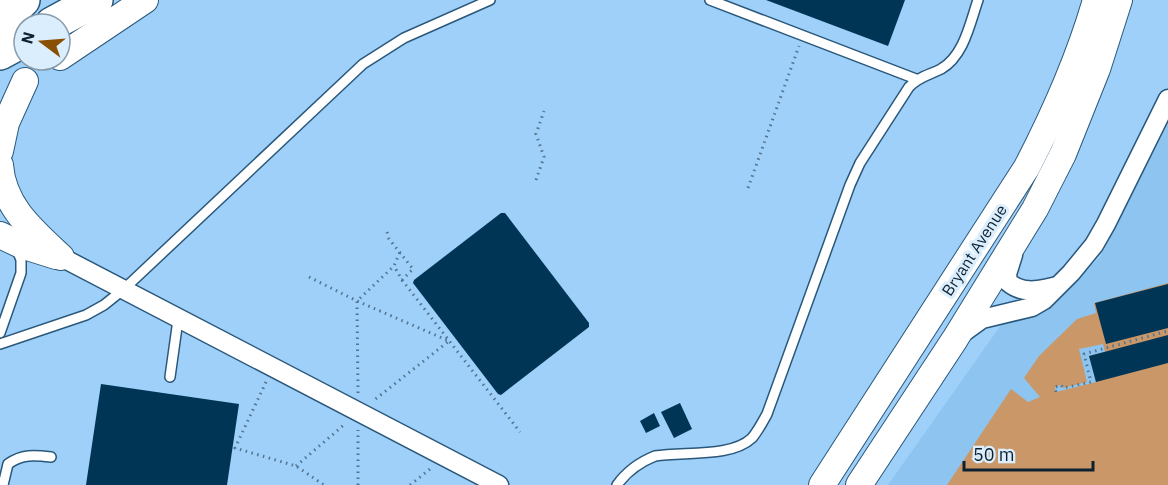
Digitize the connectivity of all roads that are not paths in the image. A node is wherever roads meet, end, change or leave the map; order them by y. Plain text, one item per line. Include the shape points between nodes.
1 (23, 0) edge
2 (96, 0) edge
3 (145, 0) edge
4 (490, 0) edge
5 (710, 0) edge
6 (978, 0) edge
7 (1096, 0) edge
8 (1119, 0) edge
9 (72, 13) edge
10 (0, 22) edge
11 (72, 49) edge
12 (39, 72) edge
13 (916, 79) junction
14 (26, 81) junction
15 (0, 99) edge
16 (1168, 99) edge
17 (0, 151) edge
18 (0, 165) edge
19 (4, 237) edge
20 (1018, 239) junction
21 (61, 257) junction
22 (1057, 286) junction
23 (124, 289) junction
24 (178, 320) junction
25 (0, 333) edge
26 (955, 339) junction
27 (0, 344) edge
28 (170, 376) dead end
29 (51, 457) dead end
30 (3, 485) edge
31 (499, 485) edge
32 (617, 485) edge
33 (822, 485) edge
34 (859, 485) edge

1 - 10 highway
2 - 9 highway
3 - 11 main road
4 - 23 lane via 404,38 363,64
5 - 13 lane
6 - 13 lane via 957,53 942,68
7 - 33 main road, Bryant Avenue via 1068,82 1027,167
8 - 20 main road, Bryant Avenue via 1063,154
12 - 14 main road
13 - 32 lane via 857,170 757,432 732,449 644,460
14 - 15 main road
14 - 17 main road via 6,123
16 - 22 street via 1094,245
18 - 21 main road via 3,183 16,211
19 - 21 main road
19 - 25 lane via 19,254 22,267
20 - 22 street via 1008,282 1030,291
20 - 26 main road, Bryant Avenue
21 - 23 street
22 - 26 street via 1032,307 982,319
23 - 24 street
23 - 27 lane via 86,315
24 - 28 lane
24 - 31 street
26 - 34 main road, Bryant Avenue
29 - 30 lane via 30,454 15,459 8,464

